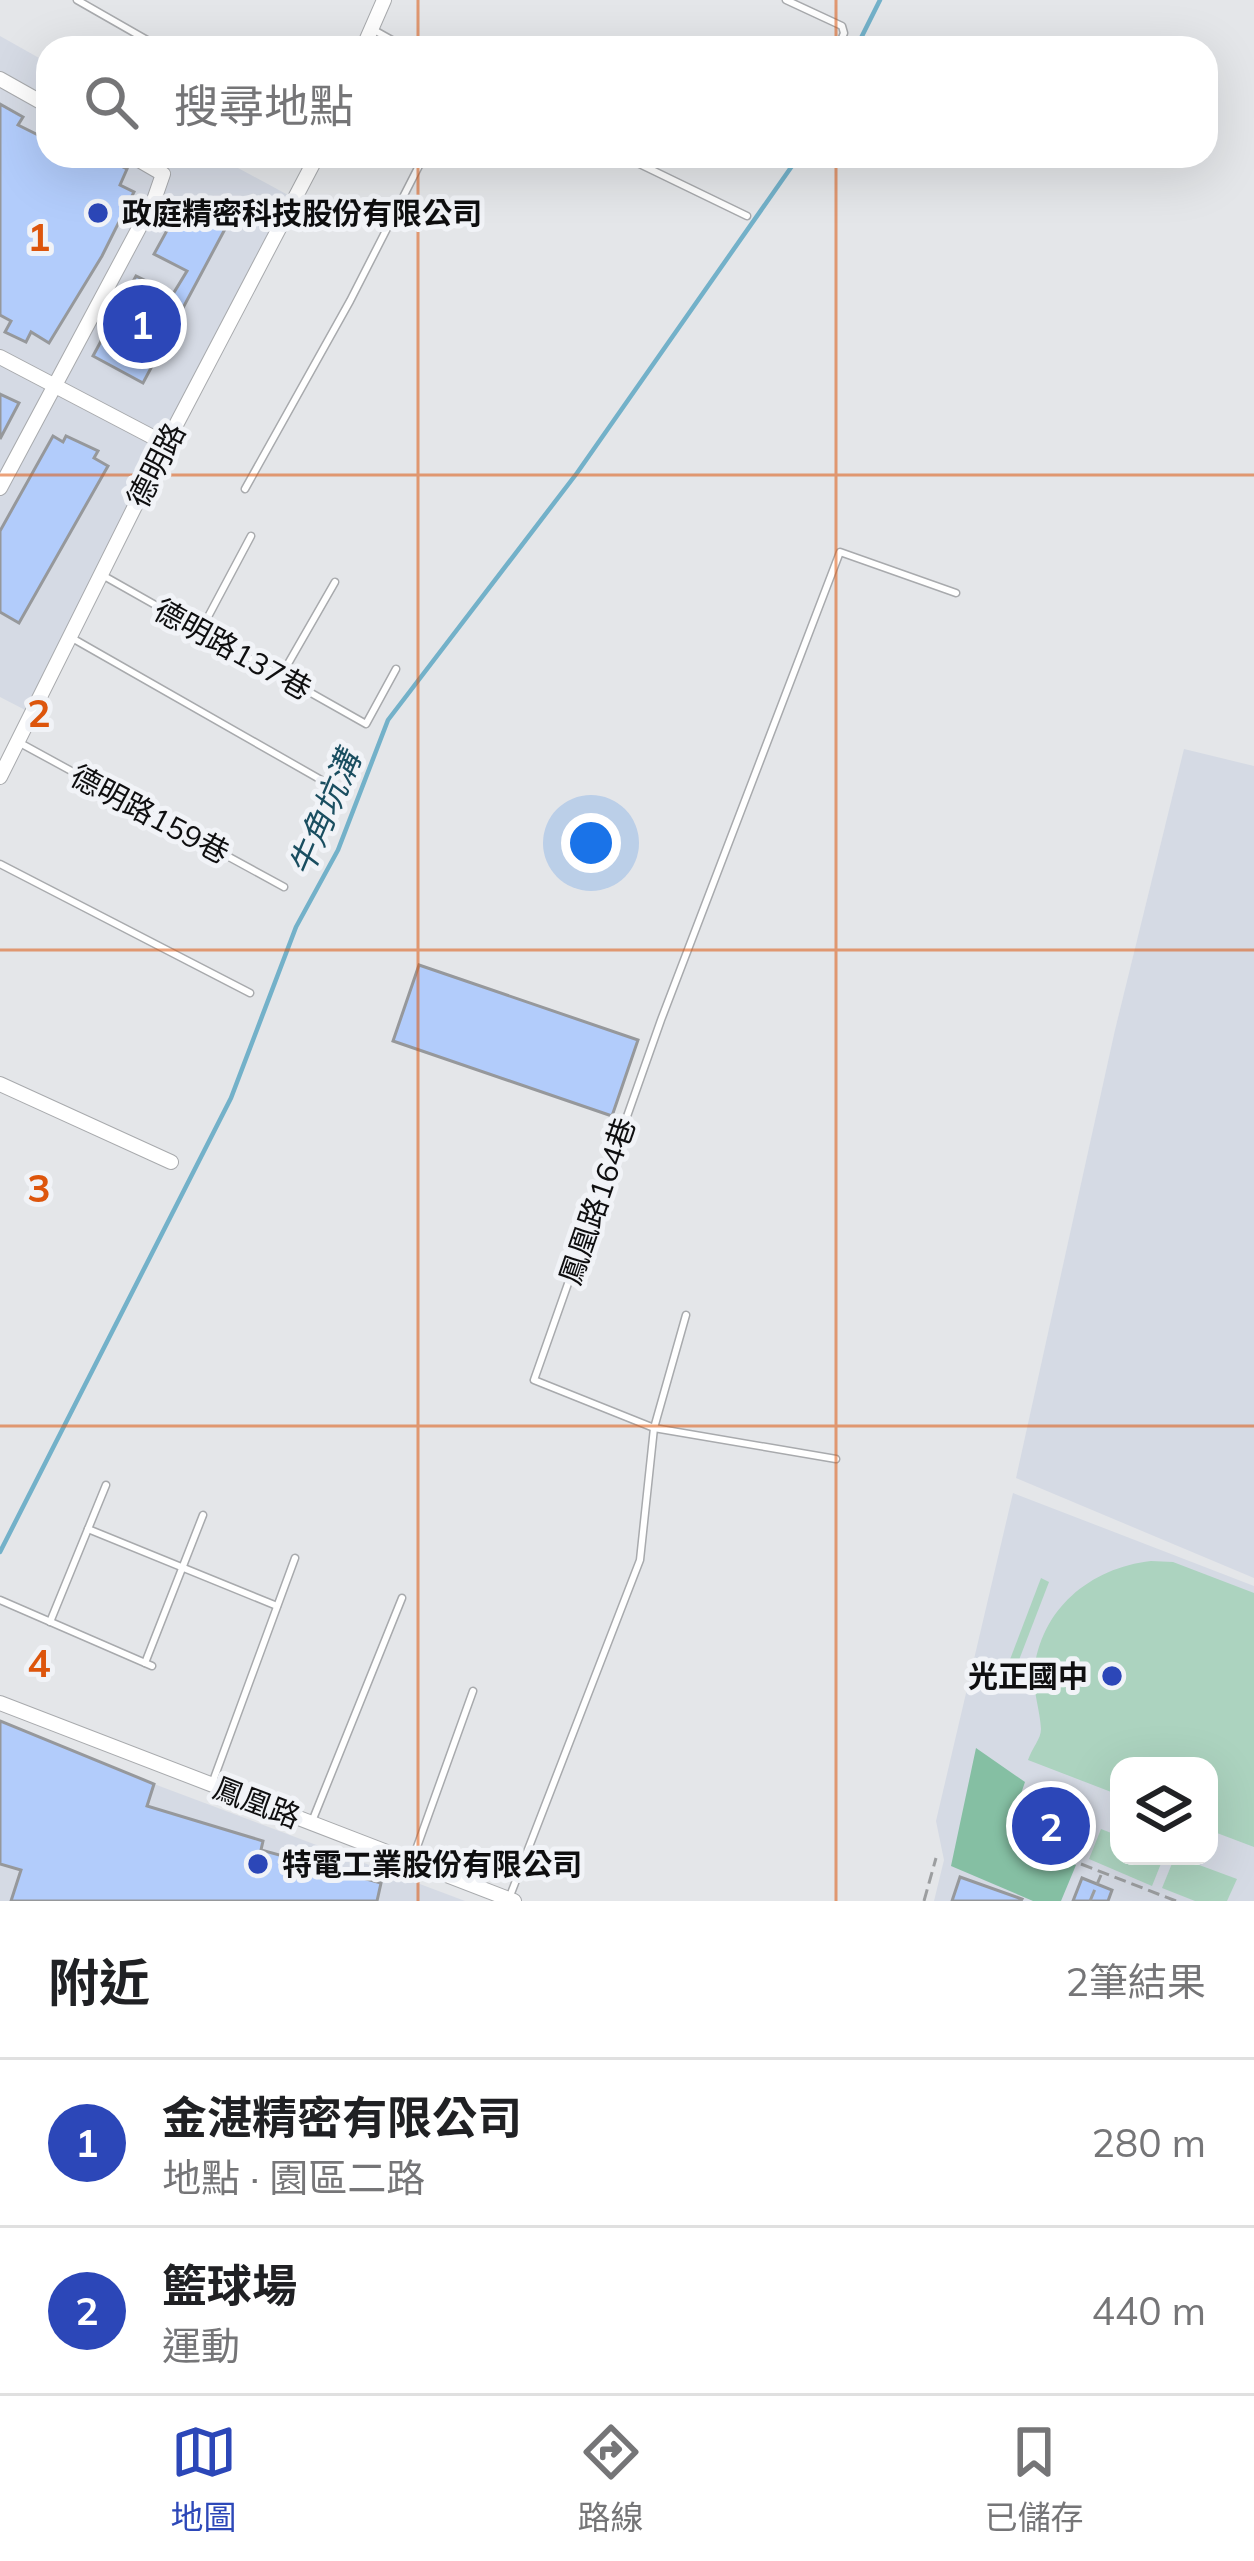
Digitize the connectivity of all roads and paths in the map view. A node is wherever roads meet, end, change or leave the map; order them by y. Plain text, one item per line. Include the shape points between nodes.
1 (77, 0) edge
2 (384, 0) edge
3 (786, 0) edge
4 (371, 29) junction
5 (140, 36) edge
6 (368, 36) edge
7 (384, 36) edge
8 (840, 36) edge
9 (0, 79) edge
10 (36, 99) edge
11 (153, 168) edge
12 (311, 168) edge
13 (418, 168) edge
14 (648, 168) edge
15 (746, 216) dead end
16 (0, 356) edge
17 (55, 386) junction
18 (166, 444) junction
19 (0, 488) edge
20 (244, 489) dead end
21 (251, 536) dead end
22 (100, 574) junction
23 (335, 582) dead end
24 (956, 593) dead end
25 (201, 630) junction
26 (69, 636) junction
27 (396, 669) dead end
28 (281, 676) junction
29 (16, 742) junction
30 (0, 777) edge
31 (330, 785) dead end
32 (0, 864) edge
33 (284, 886) dead end
34 (250, 993) dead end
35 (0, 1084) edge
36 (170, 1162) dead end
37 (686, 1315) dead end
38 (654, 1428) junction
39 (836, 1459) dead end
40 (106, 1485) dead end
41 (203, 1515) dead end
42 (88, 1528) junction
43 (295, 1558) dead end
44 (182, 1566) junction
45 (402, 1598) dead end
46 (0, 1600) edge
47 (277, 1606) junction
48 (50, 1622) junction
49 (472, 1691) dead end
50 (0, 1703) edge
51 (212, 1784) junction
52 (312, 1822) junction
53 (936, 1858) dead end
54 (412, 1861) junction
55 (1081, 1864) dead end
56 (1102, 1872) junction
57 (511, 1900) edge
58 (924, 1901) edge
59 (1090, 1901) edge
60 (1176, 1901) edge

1 - 5 lane
2 - 4 street
3 - 8 lane via 842,26
4 - 6 street
4 - 7 lane
9 - 10 street
11 - 17 street via 163,174 154,200
12 - 18 street, 德明路
13 - 20 lane
14 - 15 lane
16 - 17 street
17 - 18 street
17 - 19 street
18 - 22 street, 德明路
21 - 25 lane
22 - 25 lane, 德明路137巷
22 - 26 street, 德明路
23 - 28 lane
24 - 38 lane, 鳳凰路164巷 via 841,552 661,1020 534,1381
25 - 28 lane, 德明路137巷
26 - 29 street, 德明路
26 - 31 lane
27 - 28 lane, 德明路137巷 via 366,724
29 - 30 street, 德明路
29 - 33 lane, 德明路159巷
32 - 34 lane
35 - 36 street
37 - 38 lane
38 - 39 lane
38 - 57 lane via 640,1560
40 - 42 lane
41 - 44 lane
42 - 44 lane
42 - 48 lane
43 - 47 lane
44 - 47 lane
44 - 48 lane via 148,1664
45 - 52 lane
46 - 48 lane
47 - 51 lane
49 - 54 lane
50 - 51 street, 鳳凰路
51 - 52 street, 鳳凰路
52 - 54 street, 鳳凰路
53 - 58 path
54 - 57 street, 鳳凰路
55 - 56 path
56 - 59 path
56 - 60 path

